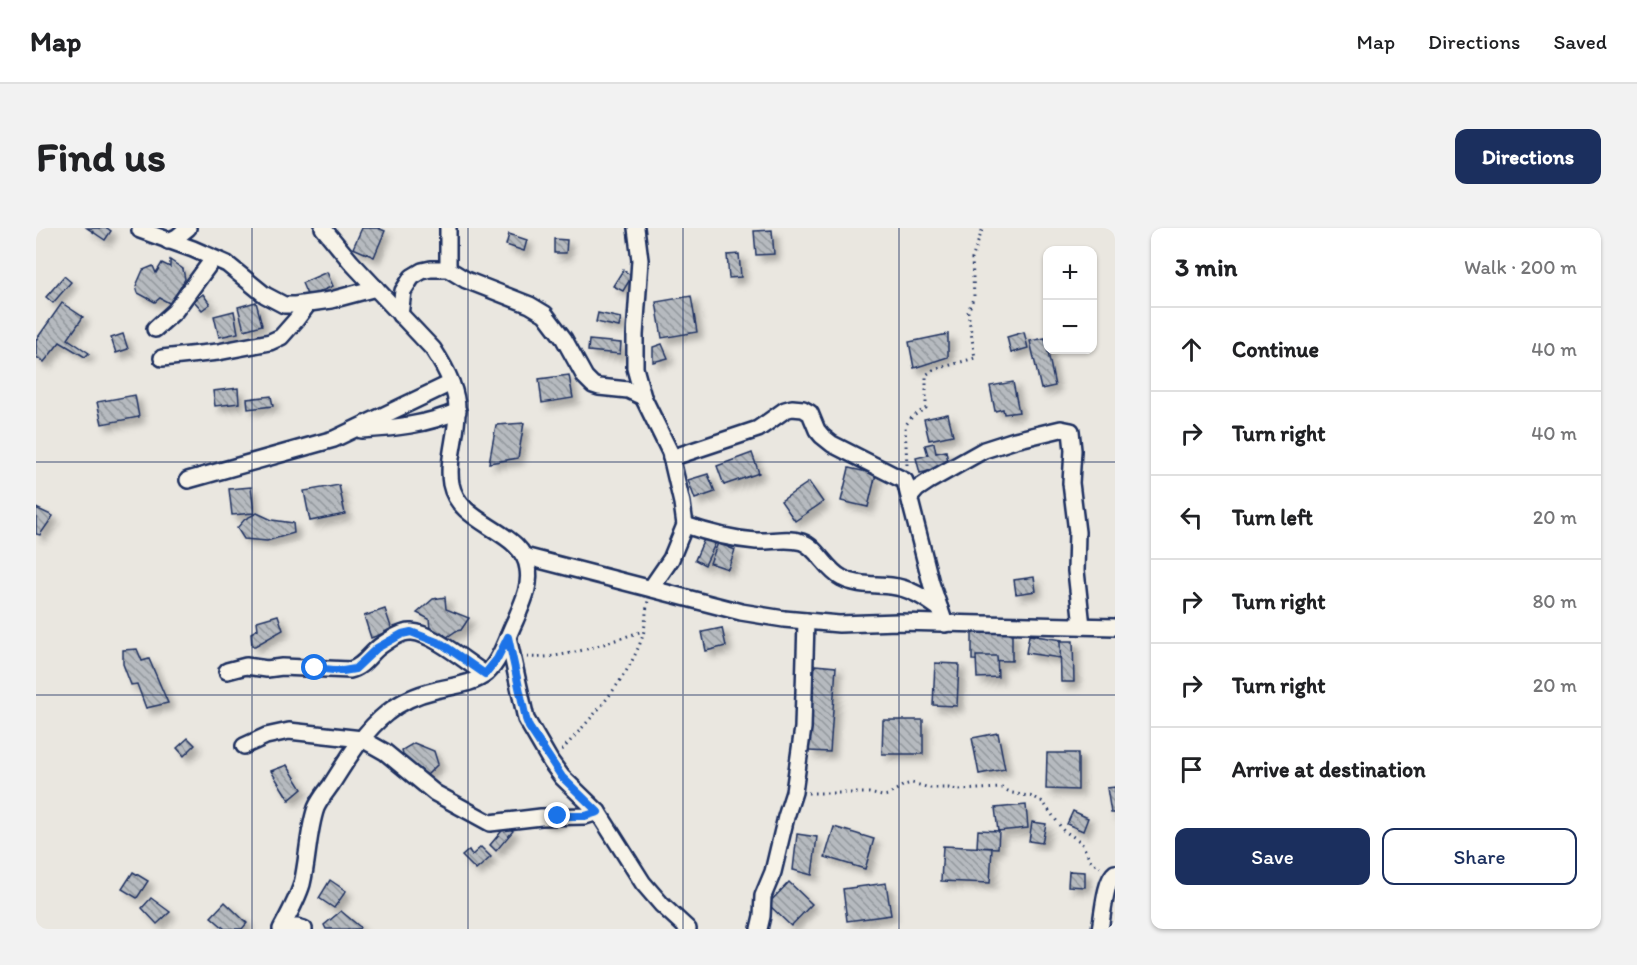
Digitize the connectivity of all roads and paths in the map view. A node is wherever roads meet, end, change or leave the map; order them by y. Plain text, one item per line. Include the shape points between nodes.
1 (188, 228) edge
2 (323, 228) edge
3 (448, 228) edge
4 (636, 228) edge
5 (983, 228) edge
6 (140, 230) dead end
7 (168, 241) junction
8 (213, 259) junction
9 (448, 269) junction
10 (376, 288) junction
11 (308, 303) junction
12 (400, 315) junction
13 (156, 329) dead end
14 (162, 358) dead end
15 (451, 383) junction
16 (643, 397) junction
17 (458, 411) junction
18 (355, 430) junction
19 (671, 458) junction
20 (188, 480) dead end
21 (905, 481) junction
22 (910, 497) junction
23 (685, 525) junction
24 (524, 556) junction
25 (651, 588) junction
26 (940, 609) junction
27 (806, 621) junction
28 (945, 624) junction
29 (1082, 626) junction
30 (1115, 627) edge
31 (644, 630) junction
32 (508, 637) junction
33 (513, 656) junction
34 (227, 671) dead end
35 (485, 674) junction
36 (362, 739) junction
37 (244, 746) dead end
38 (550, 762) junction
39 (795, 792) junction
40 (598, 812) junction
41 (1114, 873) edge
42 (282, 929) edge
43 (304, 929) edge
44 (688, 929) edge
45 (759, 929) edge
46 (1100, 929) edge

1 - 7 street
2 - 10 street
3 - 9 street
4 - 16 street via 640,260 635,368
5 - 21 path via 972,259 974,296 968,312 975,358 926,375 927,408 905,426
6 - 7 street
7 - 8 street
8 - 11 street via 238,271 277,303
8 - 13 street via 175,311
9 - 12 street via 422,271 412,277 403,291
9 - 16 street via 545,314 593,385 628,390
10 - 11 street
10 - 12 street
11 - 14 street via 281,337 270,342
12 - 15 street via 433,349
15 - 17 street
15 - 18 street
16 - 19 street
17 - 18 street via 404,427
17 - 24 street via 450,466 455,496 472,516
18 - 20 street via 289,453
19 - 21 street via 758,429 785,410 803,409 832,444
19 - 23 street
21 - 22 street
22 - 26 street
22 - 29 street via 929,481 984,450 1061,429 1071,431
23 - 25 street via 671,559
23 - 26 street via 722,537 803,542 843,579 912,591
24 - 25 street
24 - 32 street via 528,585
25 - 27 street via 741,612
25 - 31 path
26 - 28 street
27 - 28 street
27 - 39 street via 803,728
28 - 29 street
29 - 30 street
31 - 33 path via 585,649 537,657
31 - 38 path via 624,673 602,707
32 - 33 street
32 - 35 street
33 - 38 street via 526,719
34 - 35 street via 246,666 350,670 383,645 411,632 442,644
35 - 36 street via 407,701 387,712
36 - 37 street via 290,731
36 - 40 street via 373,743 435,793 489,823
36 - 42 street via 316,810 301,885
38 - 40 street
39 - 41 path via 882,796 912,783 957,790 1002,788 1034,796 1063,830 1081,842 1091,861
39 - 45 street via 763,896
40 - 44 street via 643,883
41 - 46 street via 1107,885
42 - 43 street

